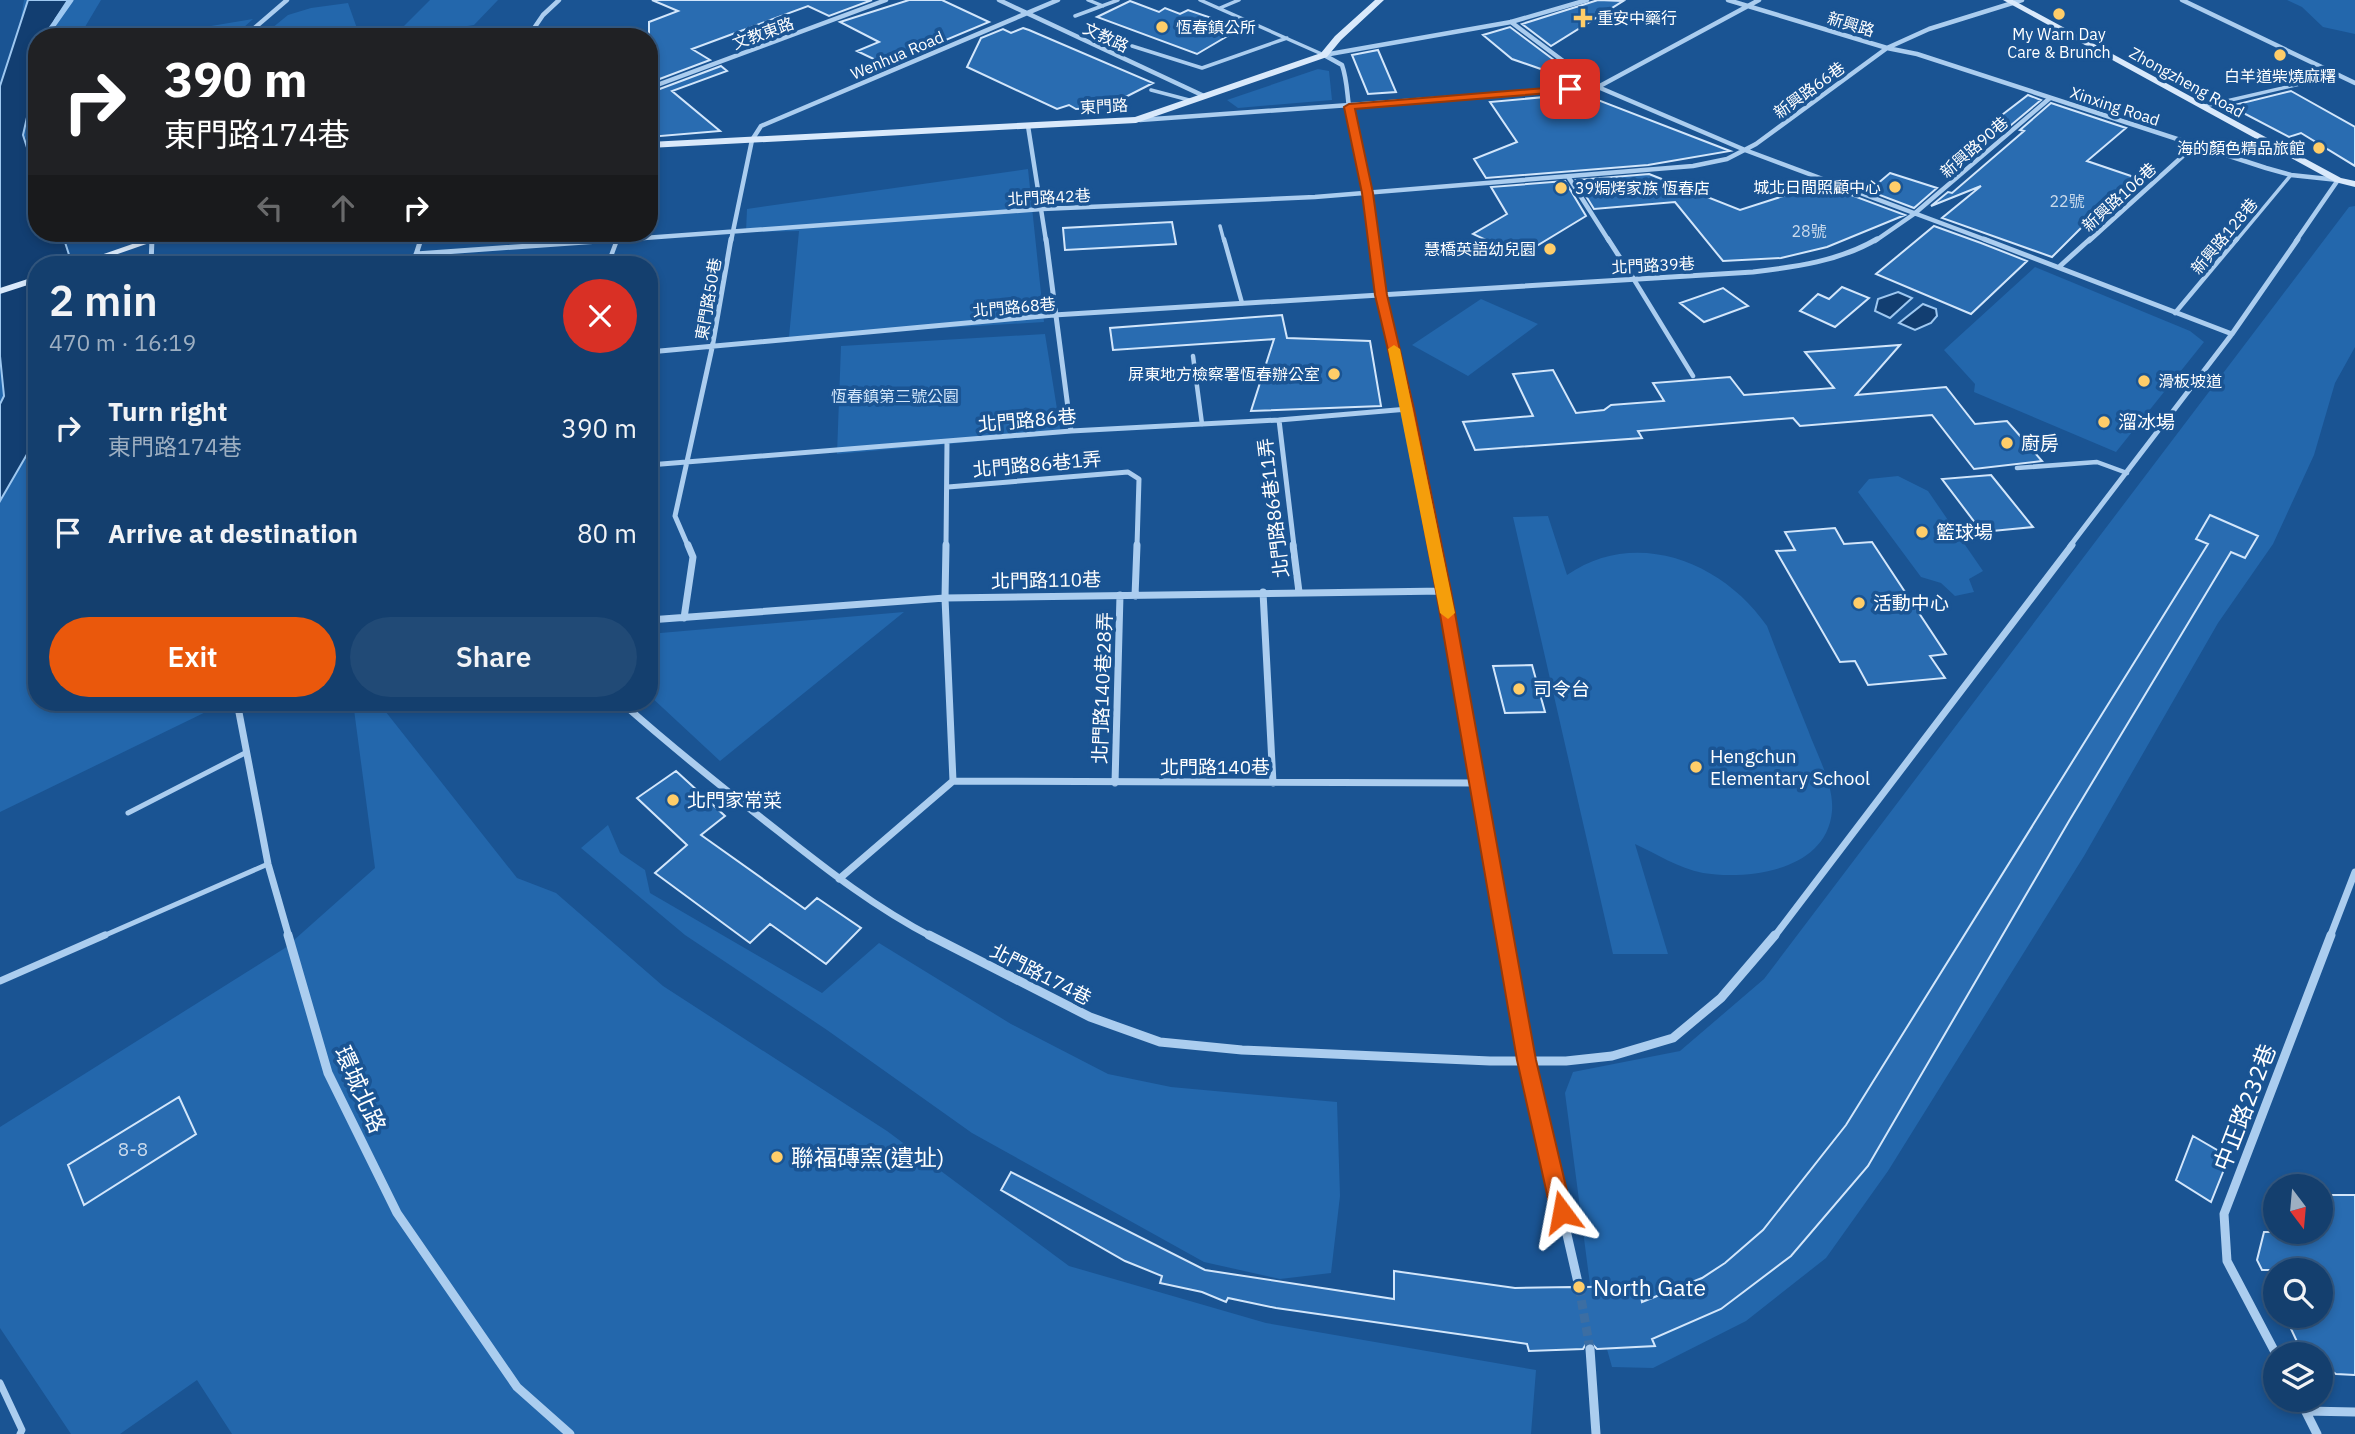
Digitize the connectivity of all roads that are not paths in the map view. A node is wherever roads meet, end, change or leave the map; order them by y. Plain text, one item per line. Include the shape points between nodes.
1 (287, 0) edge
2 (559, 0) edge
3 (886, 0) edge
4 (999, 0) edge
5 (1058, 0) edge
6 (1088, 0) edge
7 (1118, 0) edge
8 (1200, 0) edge
9 (1239, 0) edge
10 (1380, 0) edge
11 (1587, 0) edge
12 (1728, 0) edge
13 (1759, 0) edge
14 (2022, 0) edge
15 (2182, 0) edge
16 (2009, 1) edge
17 (1103, 6) junction
18 (1747, 6) junction
19 (1220, 8) junction
20 (1026, 13) junction
21 (1075, 16) dead end
22 (1511, 22) junction
23 (254, 28) edge
24 (534, 28) edge
25 (1287, 38) junction
26 (1132, 46) dead end
27 (1887, 48) junction
28 (1324, 55) junction
29 (2339, 75) junction
30 (2355, 83) edge
31 (658, 85) edge
32 (1598, 87) junction
33 (1152, 90) dead end
34 (1204, 96) junction
35 (2050, 98) junction
36 (1189, 100) junction
37 (2204, 106) junction
38 (1349, 107) junction
39 (1136, 120) junction
40 (1028, 126) junction
41 (752, 140) junction
42 (658, 145) edge
43 (2195, 145) junction
44 (1745, 150) junction
45 (2291, 175) junction
46 (1569, 178) junction
47 (2338, 180) junction
48 (2355, 184) edge
49 (1367, 193) junction
50 (1042, 209) junction
51 (1914, 214) junction
52 (1220, 226) dead end
53 (732, 232) junction
54 (658, 237) edge
55 (137, 242) edge
56 (420, 242) edge
57 (588, 242) edge
58 (415, 254) joint
59 (103, 256) edge
60 (2059, 267) junction
61 (1633, 278) junction
62 (28, 282) edge
63 (0, 291) edge
64 (1381, 295) junction
65 (1242, 303) junction
66 (2175, 313) junction
67 (1054, 315) junction
68 (2232, 334) junction
69 (712, 348) junction
70 (658, 351) edge
71 (1192, 356) dead end
72 (1693, 376) dead end
73 (1408, 409) junction
74 (1279, 420) junction
75 (1202, 424) junction
76 (1071, 431) junction
77 (947, 442) junction
78 (687, 462) junction
79 (658, 464) edge
80 (2017, 468) dead end
81 (2127, 473) junction
82 (948, 487) junction
83 (1444, 591) junction
84 (1263, 592) junction
85 (1299, 592) junction
86 (1121, 594) junction
87 (1135, 596) junction
88 (945, 598) junction
89 (684, 618) junction
90 (658, 619) edge
91 (239, 711) edge
92 (631, 711) edge
93 (247, 752) junction
94 (953, 781) junction
95 (1115, 783) junction
96 (1273, 783) junction
97 (1477, 783) junction
98 (128, 813) dead end
99 (268, 864) junction
100 (2355, 872) edge
101 (839, 879) junction
102 (0, 981) edge
103 (1527, 1060) junction
104 (1579, 1287) tunnel mouth
105 (2270, 1342) edge
106 (1590, 1349) tunnel mouth
107 (0, 1383) edge
108 (2333, 1411) edge
109 (2307, 1412) edge
110 (2355, 1412) edge
111 (20, 1434) edge
112 (570, 1434) edge
113 (1596, 1434) edge
114 (2317, 1434) edge

1 - 23 street
2 - 24 street
3 - 31 street, 文教東路
4 - 20 street, 文教路
5 - 20 street, Wenhua Road
6 - 17 lane
7 - 17 lane
8 - 19 lane
9 - 19 lane
10 - 28 main road
11 - 22 street, 東門路
12 - 18 street, 新興路
13 - 18 street
14 - 16 street, 新興路66巷
15 - 29 street
16 - 27 street, 新興路66巷
16 - 37 main road, Zhongzheng Road
17 - 21 lane
18 - 27 street, 新興路
18 - 32 street
19 - 25 lane
20 - 34 street, 文教路
20 - 41 street, Wenhua Road via 761,126
22 - 28 street, 東門路
22 - 32 street
25 - 26 lane via 1202,68
25 - 28 lane
27 - 35 street, Xinxing Road
27 - 44 street, 新興路66巷
28 - 34 main road, 東門路
28 - 38 street via 1345,70
29 - 30 street
29 - 37 lane
32 - 38 street
32 - 44 street
33 - 36 lane
34 - 36 main road, 東門路
35 - 43 street, Xinxing Road
35 - 51 street, 新興路90巷
36 - 39 main road, 東門路
37 - 47 main road, Zhongzheng Road
38 - 39 street
38 - 49 street
39 - 40 main road, 東門路
40 - 41 main road, 東門路
40 - 50 street
41 - 42 main road, 東門路
41 - 53 street, 東門路50巷
43 - 45 street, Xinxing Road
43 - 60 street, 新興路106巷
44 - 46 street via 1693,166
44 - 51 street
45 - 47 street, Xinxing Road
45 - 66 lane, 新興路128巷
46 - 49 street
46 - 61 street
47 - 48 main road, Zhongzheng Road
47 - 68 street, 北門路174巷
49 - 50 street, 北門路42巷
49 - 64 street
50 - 53 street, 北門路42巷
50 - 67 street
51 - 60 street
51 - 61 street, 北門路39巷 via 1874,241 1798,267
52 - 65 lane
53 - 54 street, 北門路42巷
53 - 69 street, 東門路50巷
55 - 59 main road
56 - 58 street
57 - 58 street, 北門路42巷
60 - 66 street
61 - 64 street, 北門路39巷
61 - 72 lane
62 - 63 main road
64 - 65 street, 北門路68巷
64 - 73 street
65 - 67 street, 北門路68巷
66 - 68 street
67 - 69 street, 北門路68巷
67 - 76 street
68 - 81 street, 北門路174巷
69 - 70 street, 北門路68巷
69 - 78 street, 東門路50巷
71 - 75 lane
73 - 74 street, 北門路86巷
73 - 83 street
74 - 75 street, 北門路86巷
74 - 85 street, 北門路86巷11弄
75 - 76 street, 北門路86巷
76 - 77 street, 北門路86巷
77 - 78 street, 北門路86巷
77 - 82 street
78 - 79 street, 北門路86巷
78 - 89 street, 東門路50巷 via 675,516 693,556
80 - 81 lane via 2097,462
81 - 103 street, 北門路174巷 via 1762,952 1721,998 1673,1038 1612,1056
82 - 87 street, 北門路86巷1弄 via 1128,472 1139,479
82 - 88 street
83 - 85 street, 北門路110巷
83 - 97 street
84 - 85 street, 北門路110巷
84 - 87 street, 北門路110巷
84 - 96 street
86 - 87 street, 北門路110巷
86 - 88 street, 北門路110巷
86 - 95 street, 北門路140巷28弄
88 - 89 street, 北門路110巷
88 - 94 street
89 - 90 street, 北門路110巷
91 - 93 street, 環城北路
92 - 101 street, 北門路174巷
93 - 98 lane
93 - 99 street, 環城北路
94 - 95 street, 北門路140巷
94 - 101 street
95 - 96 street, 北門路140巷
96 - 97 street, 北門路140巷
97 - 103 street
99 - 102 lane
99 - 112 street, 環城北路 via 328,1073 397,1213 517,1387
100 - 105 street, 中正路232巷 via 2224,1214 2227,1261
101 - 103 street, 北門路174巷 via 905,923 1090,1017 1160,1042 1242,1050
103 - 104 street
106 - 113 street
107 - 111 lane
108 - 110 street
109 - 114 street

